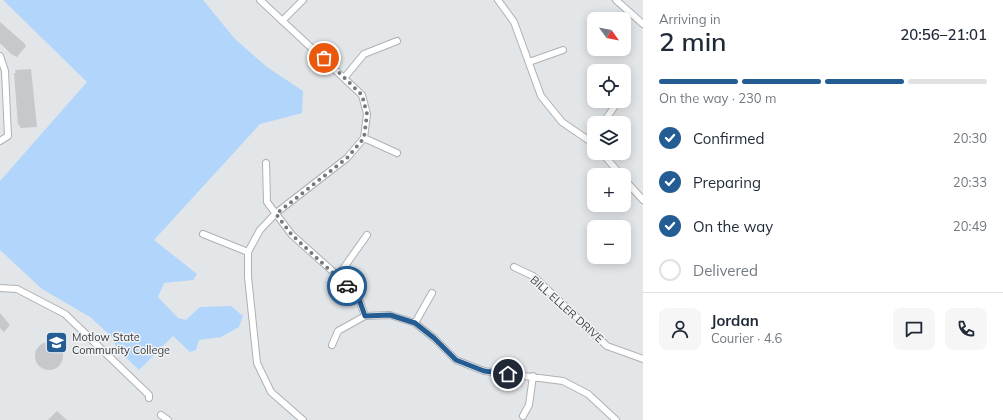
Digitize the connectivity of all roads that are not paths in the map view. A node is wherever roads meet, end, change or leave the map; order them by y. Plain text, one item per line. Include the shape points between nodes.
1 (260, 0) edge
2 (303, 0) edge
3 (498, 0) edge
4 (616, 0) edge
5 (282, 21) junction
6 (643, 24) edge
7 (397, 41) dead end
8 (563, 50) dead end
9 (0, 56) edge
10 (529, 62) junction
11 (344, 77) junction
12 (587, 137) edge
13 (364, 138) junction
14 (0, 141) edge
15 (398, 153) dead end
16 (608, 160) edge
17 (266, 163) dead end
18 (615, 168) edge
19 (631, 186) edge
20 (643, 199) edge
21 (276, 214) junction
22 (203, 234) dead end
23 (367, 235) dead end
24 (248, 252) junction
25 (514, 268) dead end
26 (338, 276) junction
27 (0, 288) edge
28 (432, 293) dead end
29 (365, 316) junction
30 (415, 323) junction
31 (332, 345) dead end
32 (643, 359) edge
33 (533, 376) junction
34 (149, 398) dead end
35 (161, 415) dead end
36 (523, 416) dead end
37 (168, 420) edge
38 (303, 420) edge
39 (616, 420) edge

1 - 5 street
2 - 5 street
3 - 10 street via 514,22
4 - 6 street
5 - 11 street
7 - 11 street via 364,54
8 - 10 street
9 - 14 street via 5,71 8,136
10 - 12 street via 541,96 562,122
11 - 13 street via 362,95 367,114
13 - 15 street
13 - 21 street via 347,158
16 - 18 street
17 - 21 street via 267,202
19 - 20 street
21 - 24 street via 260,230
21 - 26 street via 292,235
22 - 24 street
23 - 26 street
24 - 38 street via 248,277 257,363 271,392
25 - 32 street, BILL ELLER DRIVE via 533,276 607,346
26 - 29 street via 359,299
27 - 34 street via 17,290 66,314 149,395
28 - 30 street
29 - 30 street via 390,315
29 - 31 street via 338,331
30 - 33 street via 456,360 484,371
33 - 36 street via 529,405
33 - 39 street via 563,380 588,394
35 - 37 street

